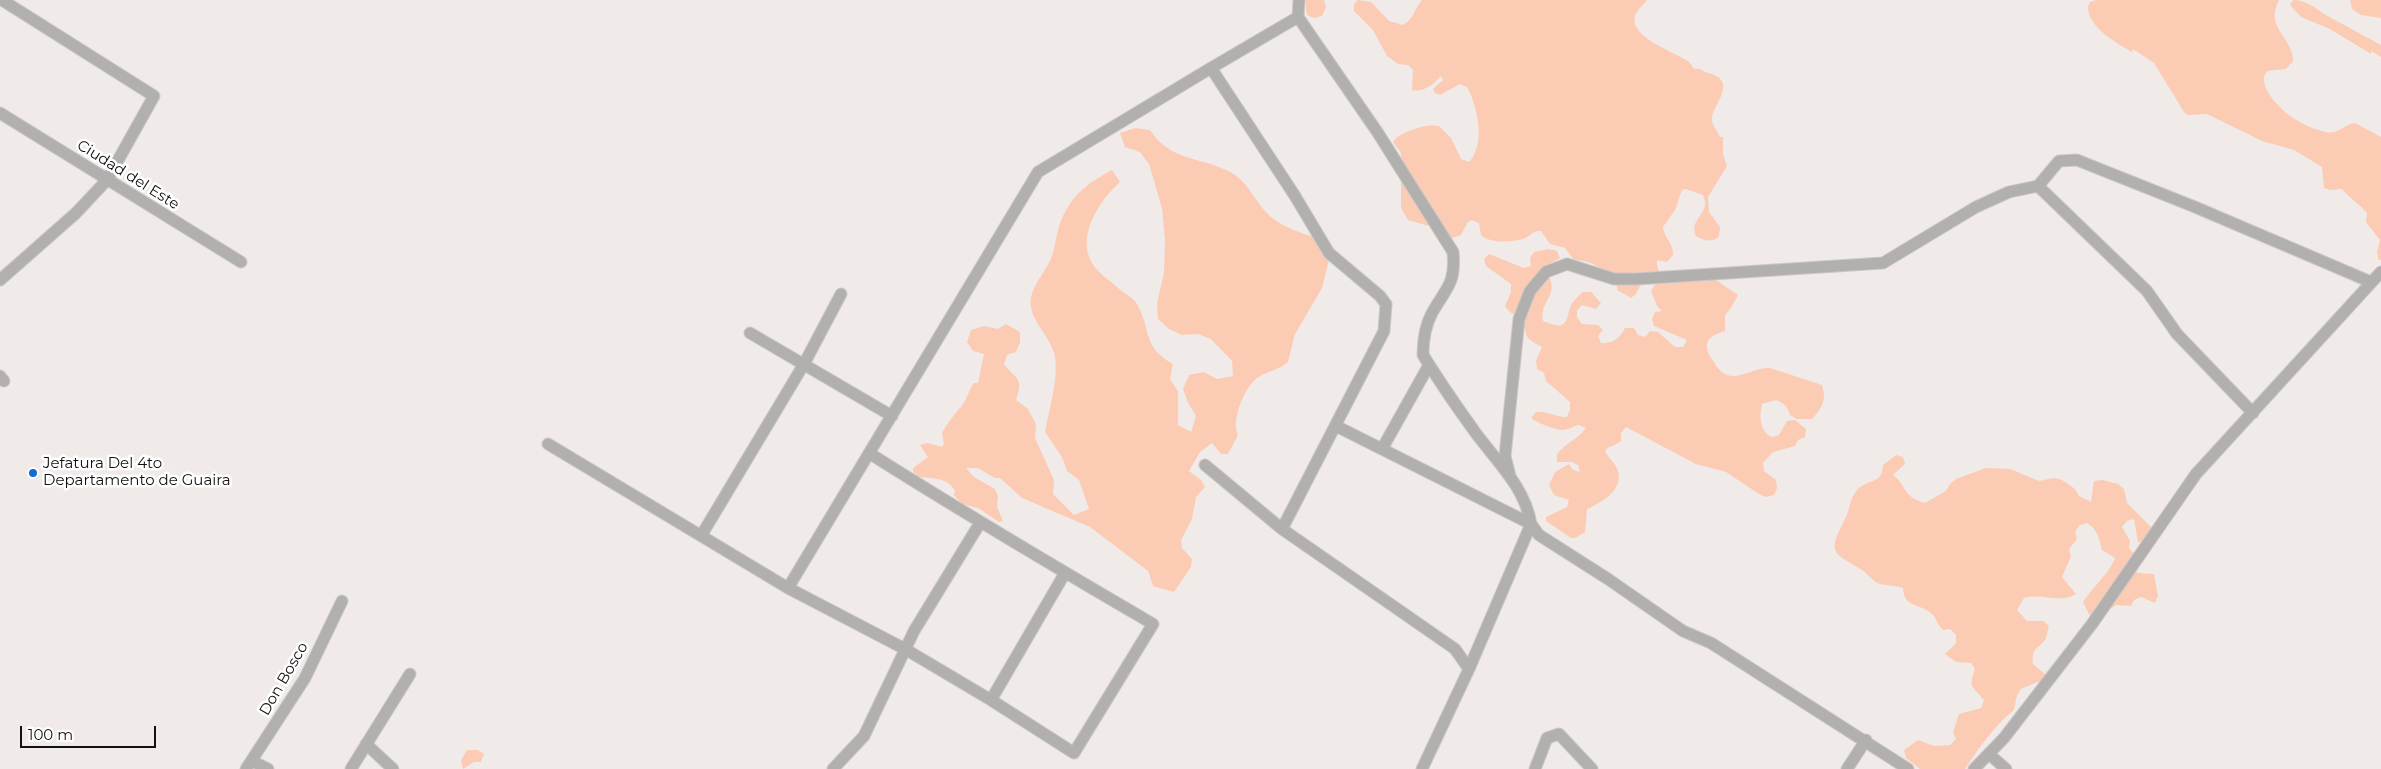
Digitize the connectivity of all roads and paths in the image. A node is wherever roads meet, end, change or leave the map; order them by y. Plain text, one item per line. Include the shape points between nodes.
1 (2, 0) edge
2 (1299, 0) edge
3 (1298, 17) junction
4 (1211, 68) junction
5 (0, 113) edge
6 (107, 180) junction
7 (2038, 186) junction
8 (241, 262) dead end
9 (2381, 272) edge
10 (0, 280) edge
11 (2371, 282) junction
12 (841, 294) dead end
13 (750, 333) dead end
14 (804, 364) junction
15 (1429, 365) junction
16 (2254, 413) junction
17 (892, 416) junction
18 (1336, 426) junction
19 (548, 444) dead end
20 (1382, 449) junction
21 (869, 453) junction
22 (1205, 465) dead end
23 (1510, 476) junction
24 (980, 523) junction
25 (1531, 524) junction
26 (1282, 529) junction
27 (701, 536) junction
28 (1066, 573) junction
29 (788, 588) junction
30 (342, 602) dead end
31 (905, 649) junction
32 (1469, 668) junction
33 (410, 674) dead end
34 (991, 700) junction
35 (1866, 740) junction
36 (366, 744) junction
37 (1989, 754) junction
38 (249, 765) edge
39 (268, 769) edge
40 (351, 769) edge
41 (393, 769) edge
42 (833, 769) edge
43 (1422, 769) edge
44 (1535, 769) edge
45 (1592, 769) edge
46 (1846, 769) edge
47 (1908, 769) edge
48 (1974, 769) edge
49 (2006, 769) edge

1 - 6 street via 154,96
2 - 3 street
3 - 4 street
3 - 15 street via 1378,133 1453,252 1450,284 1432,312 1424,335 1423,355
4 - 17 street via 1038,172
4 - 18 street via 1329,253 1386,304 1384,331
5 - 6 street, Ciudad del Este
6 - 8 street, Ciudad del Este
6 - 10 street via 76,213
7 - 11 street via 2059,161 2077,160
7 - 16 street via 2147,291 2177,334
7 - 23 street via 2009,192 1976,207 1883,263 1867,266 1636,279 1614,279 1567,264 1546,272 1530,290 1519,319 1505,456
9 - 11 street
11 - 16 street
12 - 14 street
13 - 14 street
14 - 17 street
14 - 27 street
15 - 20 street
15 - 23 street via 1476,434
16 - 37 street via 2196,474 2092,624
17 - 21 street
18 - 20 street
18 - 26 street
19 - 27 street
20 - 25 street
21 - 24 street
21 - 29 street
22 - 26 street
23 - 25 street via 1529,508
24 - 28 street
24 - 31 street
25 - 32 street
25 - 35 street via 1539,535 1683,631 1712,643
26 - 32 street via 1455,649
27 - 29 street
28 - 34 street
28 - 34 street via 1153,624 1074,753
29 - 31 street
30 - 38 street, Don Bosco via 304,678
31 - 34 street
31 - 42 street via 864,736
32 - 43 street
33 - 36 street
35 - 46 street
35 - 47 street
36 - 40 street
36 - 41 street
37 - 48 street
37 - 49 street
38 - 39 street
44 - 45 street via 1547,738 1559,734

